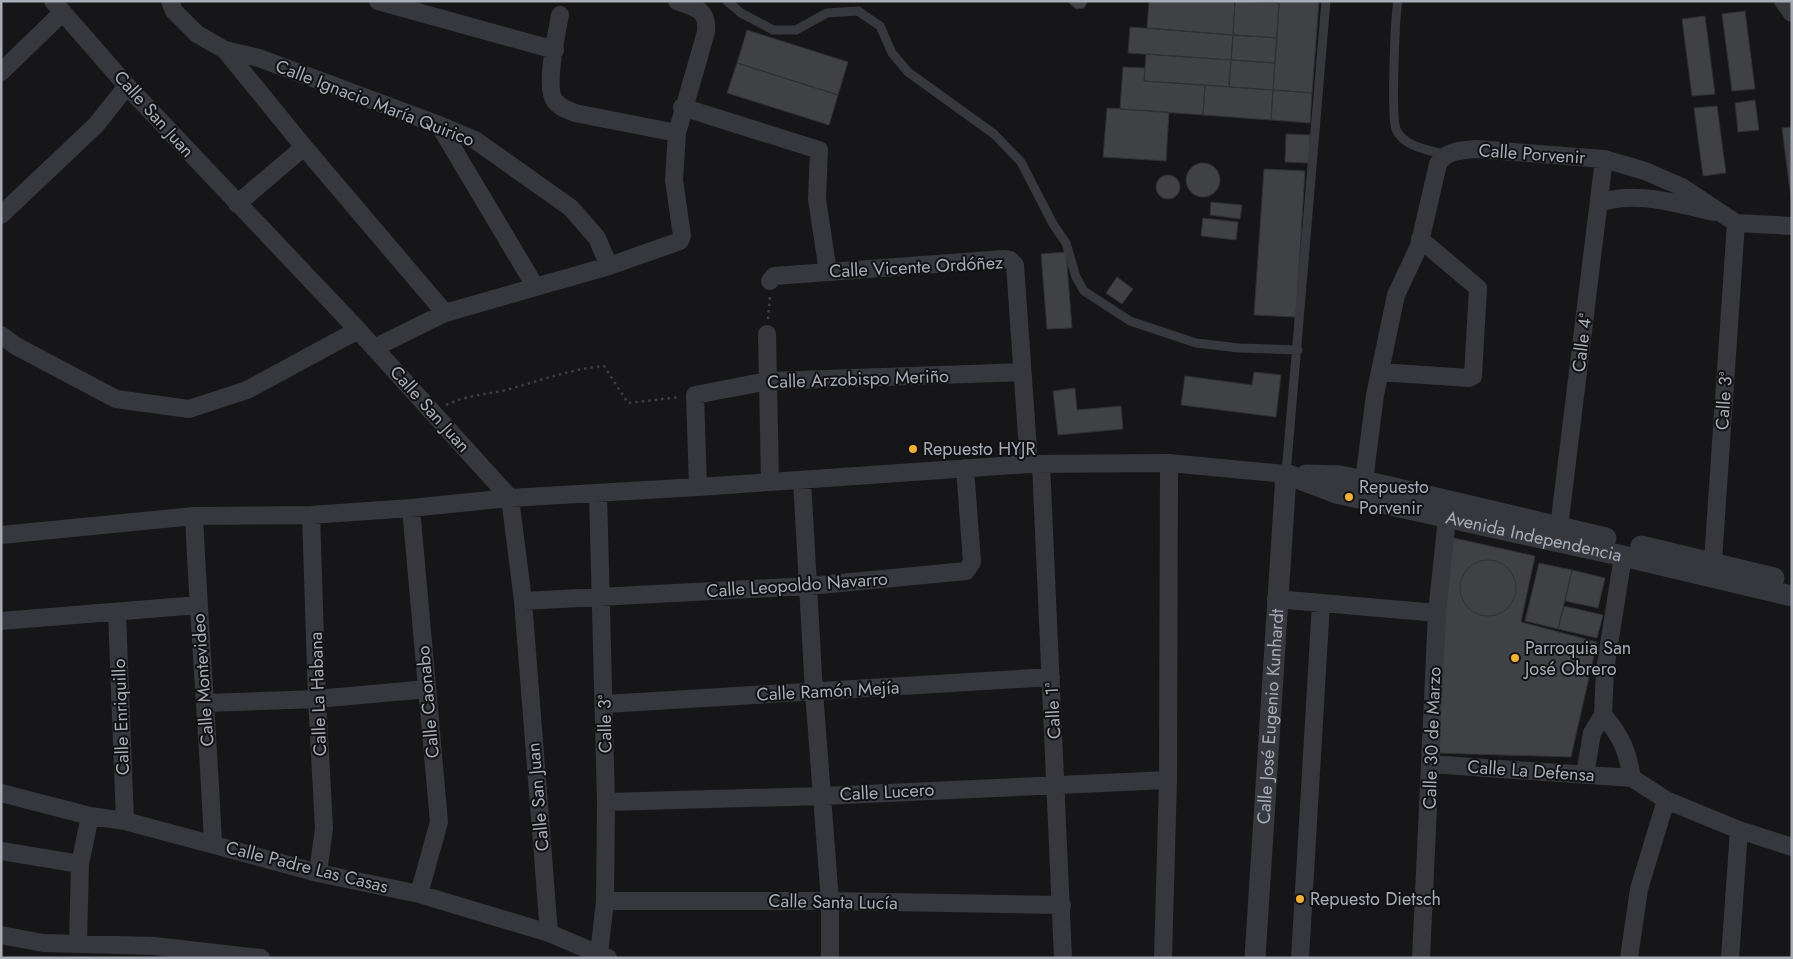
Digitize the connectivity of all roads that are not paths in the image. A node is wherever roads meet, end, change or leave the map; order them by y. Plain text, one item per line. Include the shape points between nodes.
1 (170, 1) edge
2 (378, 1) edge
3 (677, 1) edge
4 (727, 1) edge
5 (1326, 1) edge
6 (1398, 1) edge
7 (1783, 1) edge
8 (58, 6) edge
9 (1792, 13) edge
10 (560, 15) dead end
11 (225, 50) junction
12 (555, 50) junction
13 (1, 72) edge
14 (127, 86) junction
15 (682, 107) junction
16 (439, 125) junction
17 (677, 133) junction
18 (304, 146) junction
19 (1446, 155) junction
20 (1604, 159) junction
21 (1599, 203) junction
22 (237, 204) junction
23 (1722, 213) junction
24 (1, 215) edge
25 (1736, 223) junction
26 (1792, 226) edge
27 (1420, 239) junction
28 (608, 266) junction
29 (828, 272) junction
30 (770, 280) road end
31 (535, 286) junction
32 (445, 313) junction
33 (358, 330) junction
34 (768, 334) road end
35 (1, 335) edge
36 (374, 348) junction
37 (1298, 350) junction
38 (1022, 372) junction
39 (1380, 372) junction
40 (768, 381) junction
41 (1169, 462) junction
42 (1035, 464) junction
43 (965, 468) junction
44 (1286, 474) junction
45 (802, 480) junction
46 (1364, 481) junction
47 (770, 482) junction
48 (698, 487) junction
49 (598, 493) junction
50 (510, 498) junction
51 (411, 508) junction
52 (311, 515) junction
53 (194, 516) junction
54 (1446, 518) junction
55 (1559, 527) junction
56 (1, 534) edge
57 (1623, 556) junction
58 (1712, 570) junction
59 (1792, 582) edge
60 (809, 586) junction
61 (1792, 596) edge
62 (601, 598) junction
63 (1276, 599) junction
64 (523, 601) junction
65 (1321, 603) junction
66 (198, 605) junction
67 (117, 613) junction
68 (1437, 614) junction
69 (1, 620) edge
70 (1051, 678) junction
71 (427, 689) junction
72 (814, 692) junction
73 (317, 699) junction
74 (206, 703) junction
75 (605, 704) junction
76 (1603, 715) junction
77 (1430, 764) junction
78 (1585, 775) junction
79 (1632, 778) junction
80 (1168, 780) junction
81 (1056, 784) junction
82 (1, 792) edge
83 (822, 796) junction
84 (1666, 800) junction
85 (606, 802) junction
86 (90, 816) junction
87 (125, 822) junction
88 (1739, 830) junction
89 (212, 844) junction
90 (1792, 848) edge
91 (1, 851) edge
92 (80, 864) junction
93 (318, 873) junction
94 (419, 894) junction
95 (605, 901) junction
96 (830, 901) junction
97 (1062, 906) junction
98 (549, 933) junction
99 (1, 935) edge
100 (78, 943) junction
101 (603, 956) edge
102 (261, 958) edge
103 (830, 958) edge
104 (1063, 958) edge
105 (1163, 958) edge
106 (1255, 958) edge
107 (1300, 958) edge
108 (1422, 958) edge
109 (1628, 958) edge
110 (1730, 958) edge

1 - 11 street, Calle Ignacio María Quirico via 174,11 197,34
2 - 12 street
3 - 15 street via 703,13 707,19 706,32
4 - 37 lane via 741,13 773,30 796,30 827,13 858,11 880,26 892,53 908,72 994,134 1021,162 1066,243 1076,277 1084,291 1130,321 1196,343
5 - 37 lane
6 - 19 lane via 1396,130 1411,145
7 - 9 street
8 - 13 street
8 - 14 street, Calle San Juan
10 - 12 street
11 - 16 street, Calle Ignacio María Quirico via 260,58
11 - 18 street
12 - 17 street via 551,86 554,100 562,108
14 - 22 street, Calle San Juan
14 - 24 street via 96,125
15 - 17 street
15 - 29 street via 818,150 817,199
16 - 28 street, Calle Ignacio María Quirico via 475,140 571,208 596,238
16 - 31 street
17 - 28 street via 674,180 681,239
18 - 22 street
18 - 32 street
19 - 20 street, Calle Porvenir via 1476,149
19 - 27 street via 1438,164
20 - 21 street, Calle 4ª
20 - 23 street, Calle Porvenir via 1644,170 1682,187
21 - 23 street via 1613,198 1628,198
21 - 55 street, Calle 4ª
22 - 33 street, Calle San Juan
23 - 25 street, Calle Porvenir
25 - 26 street
25 - 58 street, Calle 3ª
27 - 39 street via 1398,292
27 - 39 street via 1478,288 1473,376
28 - 31 street
29 - 30 street, Calle Vicente Ordóñez via 774,276
29 - 38 street, Calle Vicente Ordóñez via 1010,260 1015,265
31 - 32 street
32 - 36 street
33 - 35 street via 247,390 189,409 116,399
33 - 36 street, Calle San Juan
34 - 40 street
36 - 50 street, Calle San Juan
37 - 44 lane
38 - 40 street, Calle Arzobispo Meriño
38 - 42 street, Calle Vicente Ordóñez
39 - 46 street
40 - 47 street
40 - 48 street, Calle Arzobispo Meriño via 695,395
41 - 42 street
41 - 44 street
41 - 80 street
42 - 43 street
42 - 70 street, Calle 1ª
43 - 45 street
43 - 60 street, Calle Leopoldo Navarro via 972,562 966,571
44 - 46 street, Avenida Independencia via 1340,476
44 - 54 street, Avenida Independencia via 1336,493
44 - 63 street, Calle José Eugenio Kunhardt
45 - 47 street
45 - 60 street
46 - 55 street, Avenida Independencia
47 - 48 street
48 - 49 street
49 - 50 street
49 - 62 street, Calle 3ª
50 - 51 street
50 - 64 street, Calle San Juan
51 - 52 street
51 - 71 street, Calle Caonabo
52 - 53 street
52 - 73 street, Calle La Habana
53 - 56 street
53 - 66 street, Calle Montevideo
54 - 57 street, Avenida Independencia
54 - 68 street, Calle 30 de Marzo
55 - 58 street, Avenida Independencia
57 - 58 street, Avenida Independencia
57 - 76 street via 1605,670
58 - 59 street, Avenida Independencia
58 - 61 street, Avenida Independencia
60 - 62 street, Calle Leopoldo Navarro
60 - 72 street
62 - 64 street, Calle Leopoldo Navarro
62 - 75 street, Calle 3ª
63 - 65 street
63 - 106 street, Calle José Eugenio Kunhardt
64 - 98 street, Calle San Juan
65 - 68 street
65 - 107 street
66 - 67 street
66 - 74 street, Calle Montevideo
67 - 69 street
67 - 87 street, Calle Enriquillo
68 - 77 street, Calle 30 de Marzo
70 - 72 street, Calle Ramón Mejía
70 - 81 street, Calle 1ª
71 - 73 street
71 - 94 street, Calle Caonabo via 439,822
72 - 75 street, Calle Ramón Mejía
72 - 83 street
73 - 74 street
73 - 93 street, Calle La Habana via 324,828
74 - 89 street, Calle Montevideo
75 - 85 street, Calle 3ª
76 - 78 street via 1592,733
76 - 79 street via 1619,734
77 - 78 street, Calle La Defensa
77 - 108 street, Calle 30 de Marzo
78 - 79 street, Calle La Defensa
79 - 84 street, Calle La Defensa
80 - 81 street, Calle Lucero
80 - 105 street
81 - 83 street, Calle Lucero
81 - 97 street, Calle 1ª
82 - 86 street, Calle Padre Las Casas
83 - 85 street, Calle Lucero
83 - 96 street
84 - 88 street, Calle La Defensa
84 - 109 street via 1639,889
85 - 95 street, Calle 3ª
86 - 87 street, Calle Padre Las Casas
86 - 92 street
87 - 89 street, Calle Padre Las Casas
88 - 90 street, Calle La Defensa
88 - 110 street
89 - 93 street, Calle Padre Las Casas
91 - 92 street
92 - 100 street
93 - 94 street, Calle Padre Las Casas
94 - 98 street, Calle Padre Las Casas
95 - 96 street, Calle Santa Lucía
95 - 101 street, Calle 3ª
96 - 97 street, Calle Santa Lucía
96 - 103 street
97 - 104 street, Calle 1ª
98 - 101 street, Calle Padre Las Casas
99 - 100 street via 43,943
100 - 102 street via 154,946

